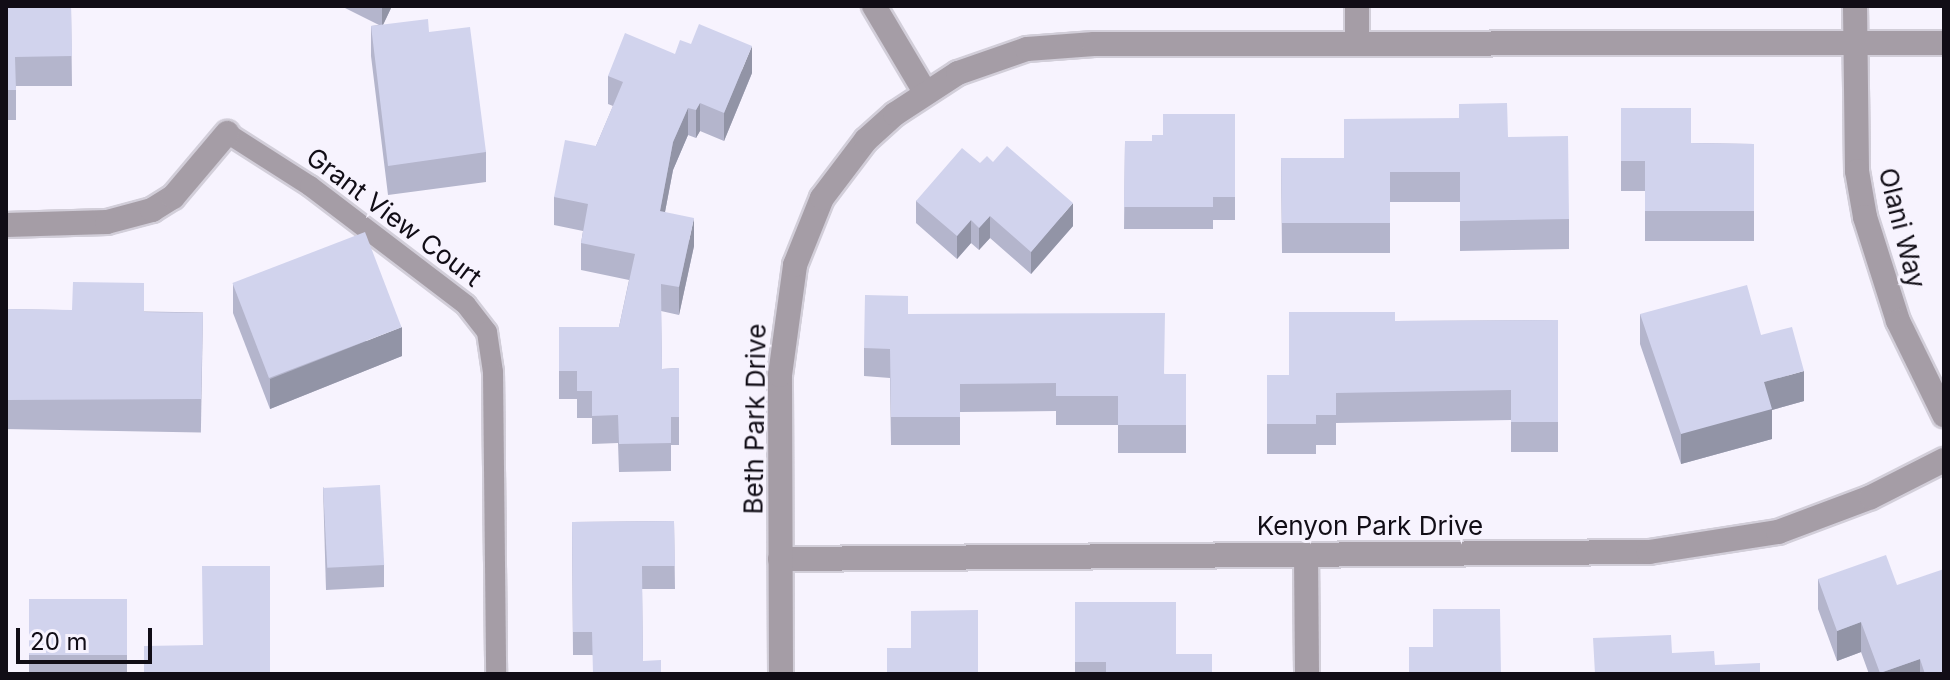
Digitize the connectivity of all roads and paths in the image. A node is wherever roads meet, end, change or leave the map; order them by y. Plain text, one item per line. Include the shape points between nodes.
1 (874, 6) edge
2 (1357, 6) edge
3 (1855, 6) edge
4 (1357, 43) junction
5 (1944, 43) edge
6 (1855, 44) junction
7 (925, 92) junction
8 (227, 133) joint
9 (6, 225) edge
10 (1944, 415) edge
11 (1944, 460) edge
12 (1306, 555) junction
13 (780, 559) junction
14 (496, 674) edge
15 (781, 674) edge
16 (1307, 674) edge

1 - 7 street
2 - 4 street
3 - 6 street, Olani Way
4 - 6 street, Beth Park Drive
4 - 7 street, Beth Park Drive via 1060,45 992,58
5 - 6 street, Beth Park Drive
6 - 10 street, Olani Way via 1857,171 1865,217 1898,321
7 - 13 street, Beth Park Drive via 866,140 843,168 822,198 795,265 780,375
8 - 9 street, Grant View Court via 173,197 152,210 107,222
8 - 14 lane, Grant View Court via 310,186 466,305 487,332 493,372
11 - 12 street, Kenyon Park Drive via 1871,497 1778,532 1693,548
12 - 13 street, Kenyon Park Drive
12 - 16 street
13 - 15 street, Beth Park Drive

